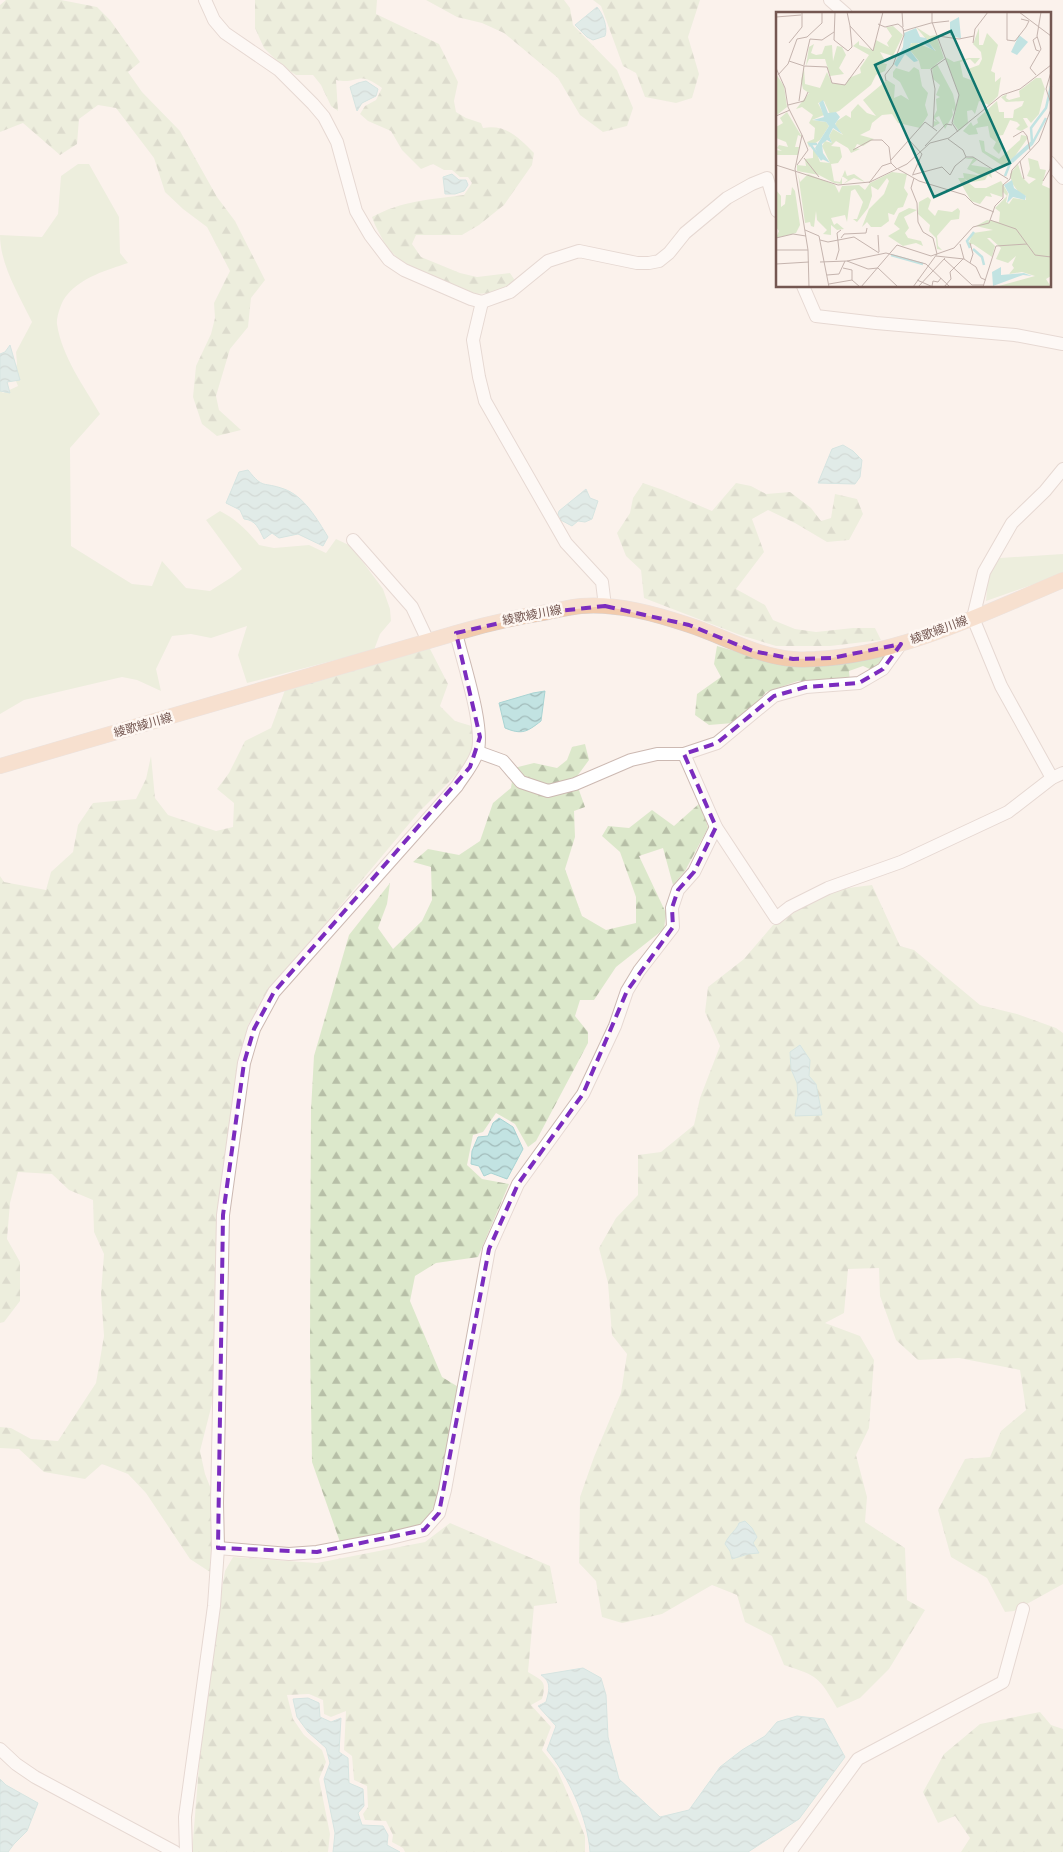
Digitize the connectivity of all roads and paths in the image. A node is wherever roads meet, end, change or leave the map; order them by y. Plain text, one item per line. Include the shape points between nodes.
1 (205, 0) edge
2 (830, 0) edge
3 (844, 12) edge
4 (1050, 163) edge
5 (1063, 178) edge
6 (776, 208) edge
7 (804, 288) edge
8 (482, 302) junction
9 (1063, 344) edge
10 (1063, 469) edge
11 (353, 540) dead end
12 (1063, 580) edge
13 (605, 606) junction
14 (973, 618) junction
15 (456, 633) junction
16 (428, 641) junction
17 (901, 644) junction
18 (478, 752) junction
19 (684, 754) junction
20 (0, 766) edge
21 (1057, 775) edge
22 (716, 827) junction
23 (218, 1548) junction
24 (1023, 1609) dead end
25 (0, 1749) edge
26 (175, 1852) edge
27 (186, 1852) edge
28 (790, 1852) edge

1 - 8 street via 214,20 225,33 279,70 324,117 337,142 356,211 389,260 447,290
2 - 3 street
4 - 5 street
6 - 8 street via 767,178 727,198 685,233 659,261 636,263 579,251 548,261 510,292
7 - 9 street via 816,316 1015,335
8 - 13 street via 474,340 485,401 566,543 602,582
10 - 14 street via 1012,523 984,572
11 - 16 street via 412,608
12 - 14 main road, 綾歌綾川線
13 - 15 main road, 綾歌綾川線 via 581,606 502,620
13 - 17 main road, 綾歌綾川線 via 655,615 753,651 793,659 832,658
14 - 17 main road, 綾歌綾川線
14 - 21 street via 1001,686
15 - 16 main road, 綾歌綾川線
15 - 18 street via 480,737
16 - 20 main road, 綾歌綾川線
17 - 19 street via 883,669 859,683 806,687 774,696 717,743
18 - 19 street via 503,761 521,782 548,791 575,784 631,760 657,754
18 - 23 street via 457,786 274,992 254,1029 244,1063 223,1216
19 - 22 street
21 - 22 street via 1008,812 901,862 828,888 790,907 776,918
22 - 23 street via 694,872 678,890 672,908 673,928 627,991 615,1026 583,1094 518,1184 489,1249 439,1513 424,1530 316,1552 288,1554
23 - 27 street via 214,1606 185,1817
24 - 28 street via 1003,1682 858,1760
25 - 26 street via 35,1776

